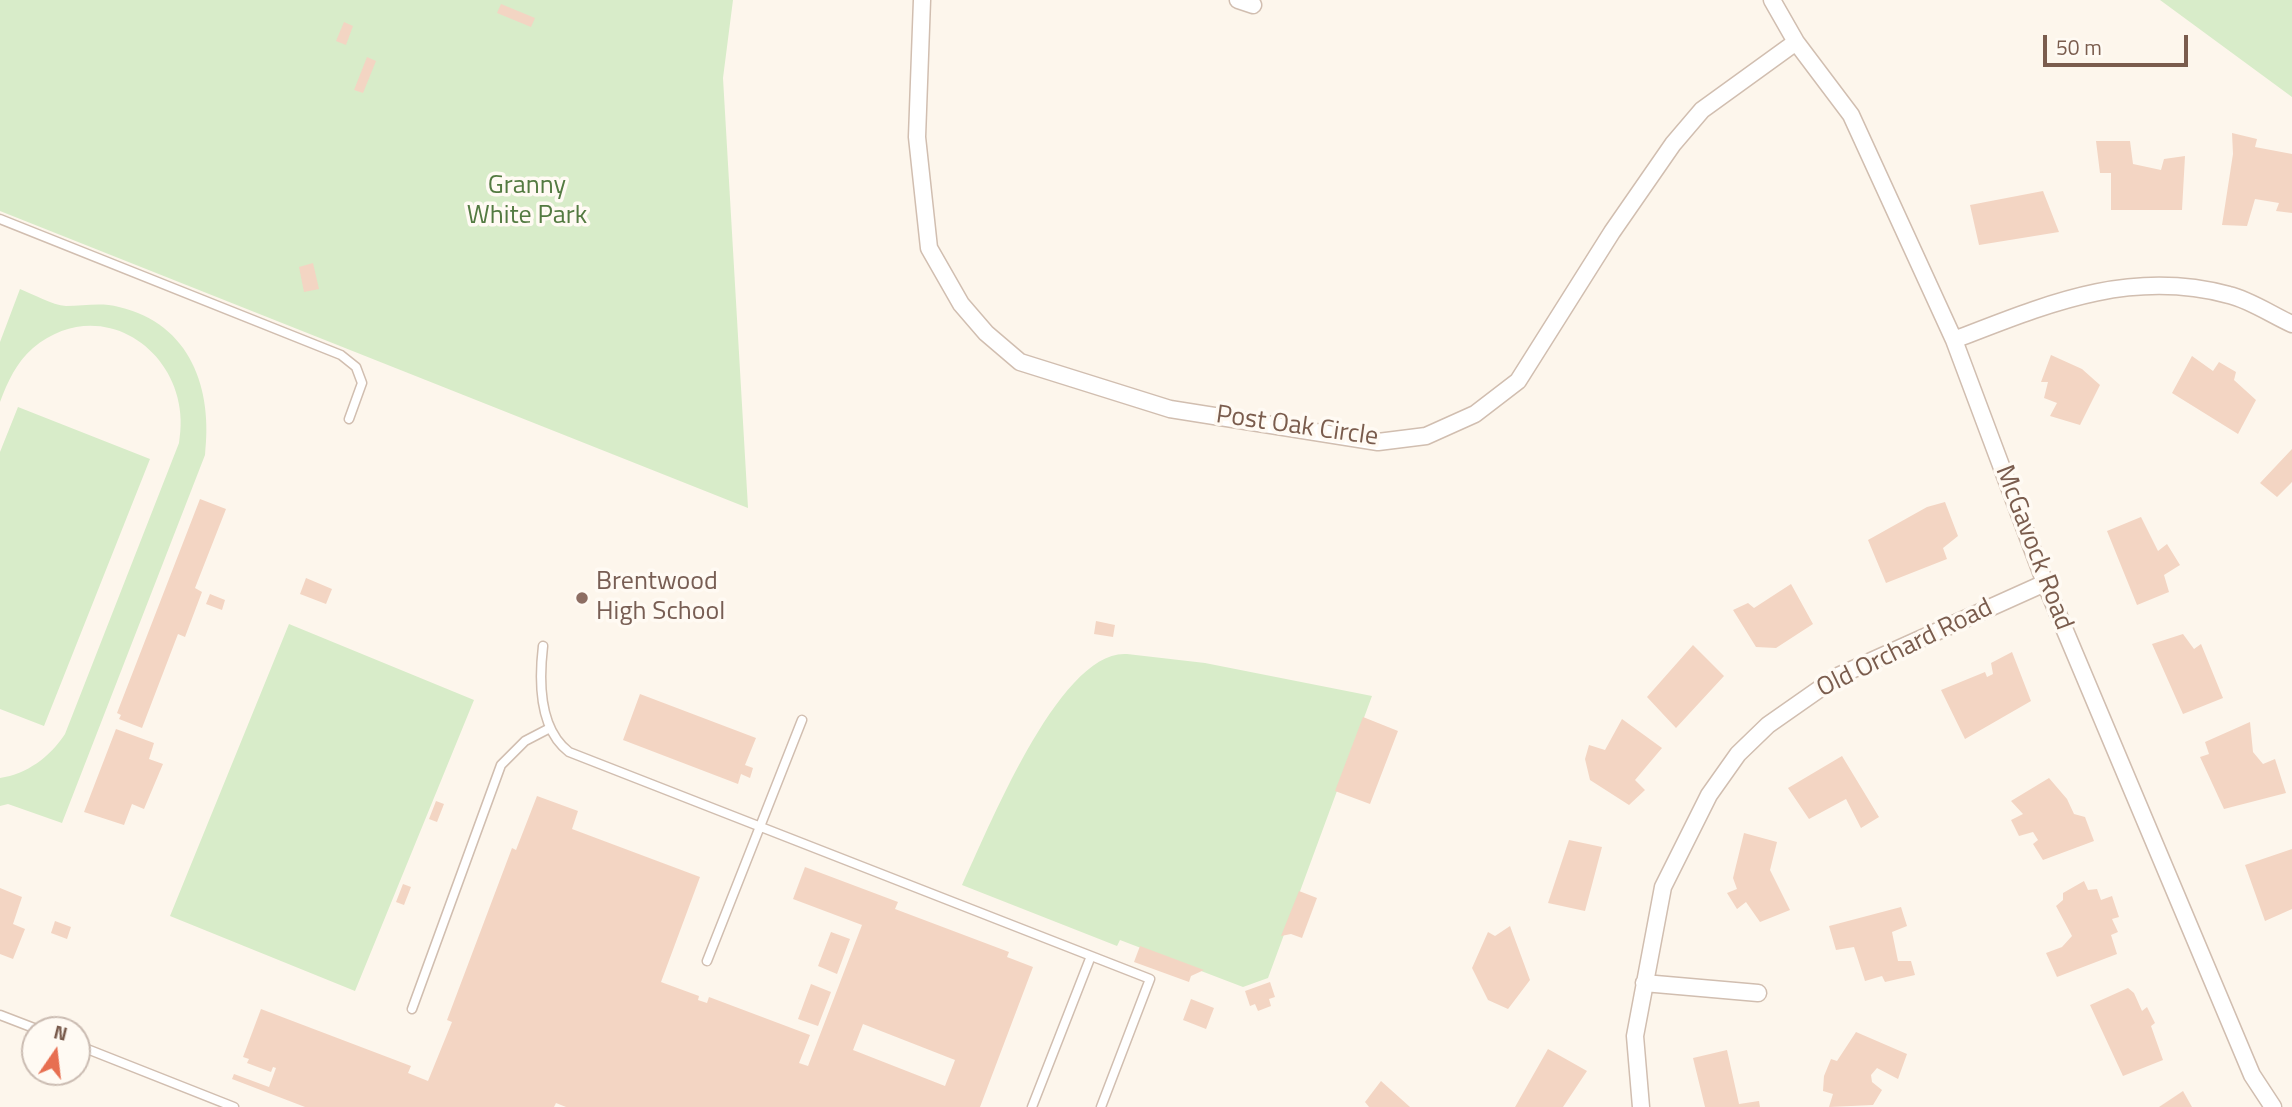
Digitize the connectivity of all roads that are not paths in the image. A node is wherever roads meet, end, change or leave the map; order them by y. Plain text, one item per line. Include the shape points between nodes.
1 (922, 0) edge
2 (1772, 0) edge
3 (1796, 42) junction
4 (0, 219) edge
5 (2292, 324) edge
6 (1954, 341) junction
7 (349, 419) dead end
8 (2045, 583) junction
9 (543, 646) dead end
10 (802, 720) dead end
11 (550, 728) junction
12 (759, 827) junction
13 (1091, 956) junction
14 (707, 961) dead end
15 (1644, 983) junction
16 (1758, 993) dead end
17 (412, 1009) dead end
18 (0, 1015) edge
19 (21, 1023) edge
20 (91, 1051) edge
21 (234, 1107) edge
22 (1032, 1107) edge
23 (1101, 1107) edge
24 (1641, 1107) edge
25 (2273, 1107) edge

1 - 3 street, Post Oak Circle via 917,137 929,248 961,304 986,333 1020,362 1170,409 1378,442 1426,436 1475,414 1518,381 1673,144 1702,110
2 - 3 street, McGavock Road
3 - 6 street, McGavock Road via 1851,115
4 - 7 lane via 341,355 356,367 362,383
5 - 6 street via 2230,295 2159,284 2105,289 2059,301
6 - 8 street, McGavock Road
8 - 15 street, Old Orchard Road via 1838,676 1768,725 1738,754 1709,795 1663,887
8 - 25 street, McGavock Road via 2252,1075
9 - 11 lane via 541,681
10 - 12 lane
11 - 12 lane via 558,742 576,755
11 - 17 lane via 525,741 501,765
12 - 13 lane
12 - 14 lane
13 - 22 lane
13 - 23 lane via 1150,979
15 - 16 street
15 - 24 street, Old Orchard Road via 1635,1036
18 - 19 lane
20 - 21 lane

